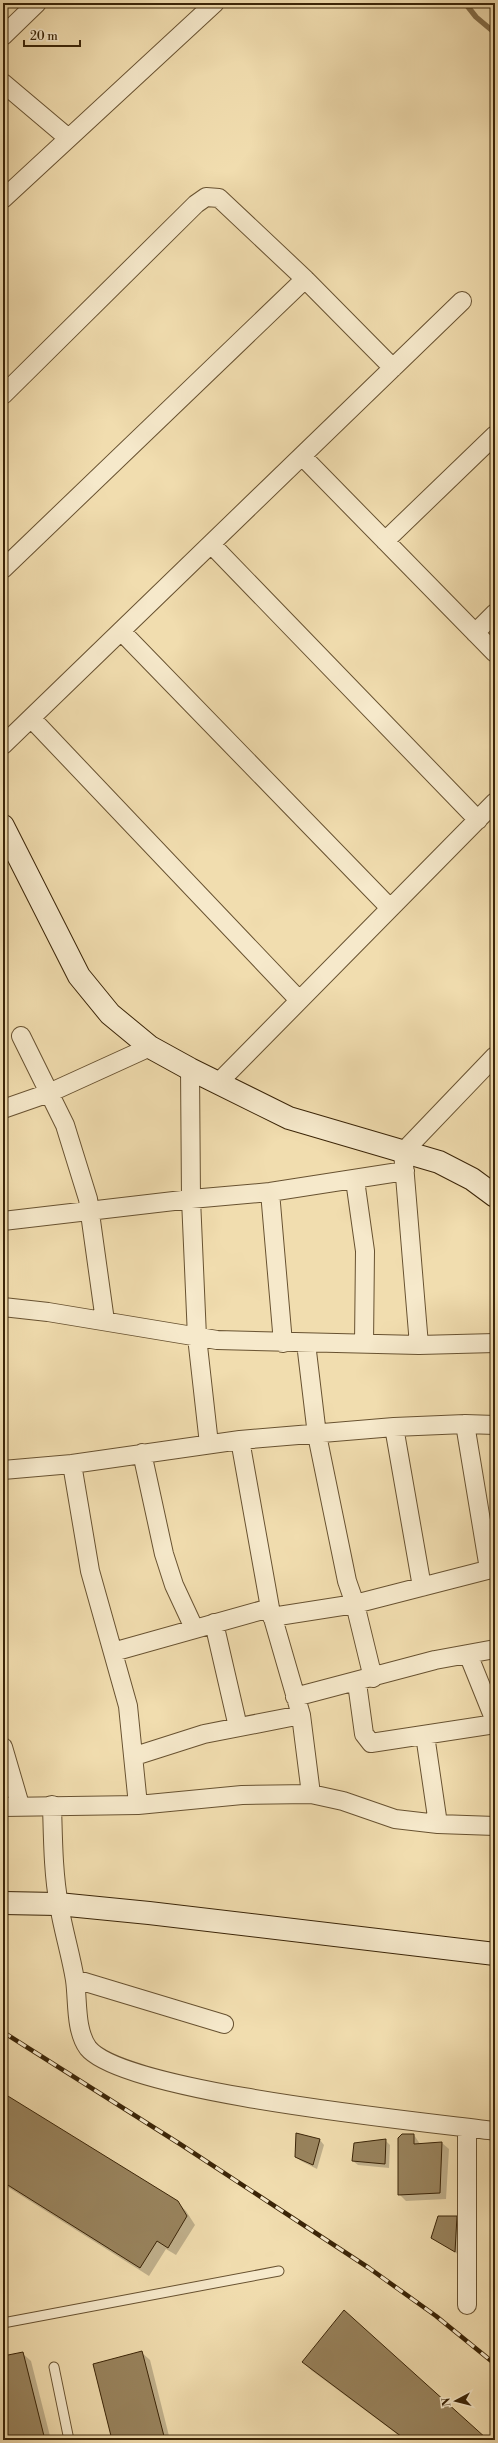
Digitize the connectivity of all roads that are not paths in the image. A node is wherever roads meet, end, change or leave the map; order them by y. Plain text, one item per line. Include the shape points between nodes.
1 (37, 3) edge
2 (215, 3) edge
3 (3, 36) edge
4 (3, 83) edge
5 (67, 137) junction
6 (3, 199) edge
7 (305, 279) junction
8 (462, 301) dead end
9 (392, 368) junction
10 (3, 395) edge
11 (495, 435) edge
12 (302, 456) junction
13 (385, 541) junction
14 (211, 544) junction
15 (3, 569) edge
16 (495, 613) edge
17 (121, 631) junction
18 (475, 633) junction
19 (495, 653) edge
20 (31, 718) junction
21 (3, 745) edge
22 (495, 802) edge
23 (478, 820) junction
24 (3, 826) edge
25 (390, 908) junction
26 (299, 1000) junction
27 (21, 1036) dead end
28 (150, 1047) junction
29 (495, 1056) edge
30 (190, 1069) junction
31 (218, 1083) junction
32 (49, 1093) junction
33 (3, 1109) edge
34 (404, 1161) junction
35 (355, 1180) junction
36 (270, 1192) junction
37 (495, 1196) edge
38 (191, 1199) junction
39 (90, 1210) junction
40 (3, 1221) edge
41 (3, 1307) edge
42 (105, 1321) junction
43 (197, 1337) junction
44 (283, 1343) junction
45 (306, 1343) junction
46 (495, 1343) edge
47 (364, 1344) junction
48 (419, 1345) junction
49 (465, 1424) junction
50 (495, 1425) edge
51 (394, 1427) junction
52 (318, 1435) junction
53 (240, 1440) junction
54 (209, 1444) junction
55 (142, 1453) junction
56 (72, 1464) junction
57 (3, 1470) edge
58 (492, 1568) edge
59 (422, 1587) junction
60 (355, 1604) junction
61 (271, 1613) junction
62 (214, 1623) junction
63 (194, 1628) junction
64 (495, 1649) edge
65 (113, 1652) junction
66 (468, 1654) junction
67 (365, 1680) junction
68 (295, 1697) junction
69 (300, 1715) junction
70 (495, 1722) edge
71 (238, 1727) junction
72 (425, 1735) junction
73 (3, 1747) edge
74 (135, 1756) junction
75 (311, 1794) junction
76 (52, 1804) junction
77 (138, 1805) junction
78 (11, 1806) edge
79 (438, 1824) junction
80 (495, 1826) edge
81 (3, 1902) edge
82 (58, 1904) junction
83 (495, 1954) edge
84 (75, 1979) junction
85 (224, 2024) dead end
86 (467, 2128) junction
87 (495, 2131) edge
88 (279, 2271) dead end
89 (467, 2305) dead end
90 (3, 2323) edge
91 (54, 2367) dead end
92 (69, 2440) edge

1 - 3 street
2 - 5 street
4 - 5 street
5 - 6 street
7 - 9 street
7 - 10 street via 219,198 206,197
7 - 15 street
8 - 9 street
9 - 12 street
11 - 13 street
12 - 13 street
12 - 14 street
13 - 18 street
14 - 17 street
14 - 23 street
16 - 18 street
17 - 20 street
17 - 25 street
18 - 19 street
20 - 21 street
20 - 26 street
22 - 23 street
23 - 25 street
24 - 28 main road via 79,976 110,1014
25 - 26 street
26 - 31 street
27 - 32 street
28 - 30 main road
28 - 32 street
29 - 34 street
30 - 31 main road
30 - 38 street
31 - 34 main road via 289,1118
32 - 33 street
32 - 39 street via 65,1125
34 - 35 street
34 - 37 main road via 439,1162 472,1179
34 - 48 street
35 - 36 street
35 - 47 street via 365,1251
36 - 38 street
36 - 44 street
38 - 39 street
38 - 43 street
39 - 40 street
39 - 42 street
41 - 42 street
42 - 43 street
43 - 44 street
43 - 54 street
44 - 45 street
45 - 47 street
45 - 52 street
46 - 48 street
47 - 48 street
49 - 50 street
49 - 51 street
49 - 58 street
51 - 52 street
51 - 59 street
52 - 53 street
52 - 60 street via 347,1581
53 - 54 street
53 - 61 street
54 - 55 street
55 - 56 street
55 - 63 street via 164,1554 174,1584
56 - 57 street
56 - 65 street via 90,1571
58 - 59 street
59 - 60 street
60 - 61 street
60 - 67 street
61 - 62 street
61 - 68 street
62 - 63 street
62 - 71 street
63 - 65 street
64 - 66 street
65 - 74 street via 128,1706
66 - 67 street via 435,1660
66 - 70 street
67 - 68 street
67 - 72 street via 364,1734 371,1743
68 - 69 street
69 - 71 street
69 - 75 street
70 - 72 street
71 - 74 street via 204,1734
72 - 79 street
73 - 78 street
74 - 77 street
75 - 77 street via 242,1795
75 - 79 street via 343,1801 395,1818
76 - 77 street
76 - 78 street
76 - 82 street
79 - 80 street
81 - 82 main road
82 - 83 main road via 198,1918
82 - 84 street
84 - 85 street
84 - 86 street via 81,2034 89,2048 105,2062 176,2085 293,2105
86 - 87 street
86 - 89 street
88 - 90 lane
91 - 92 lane

